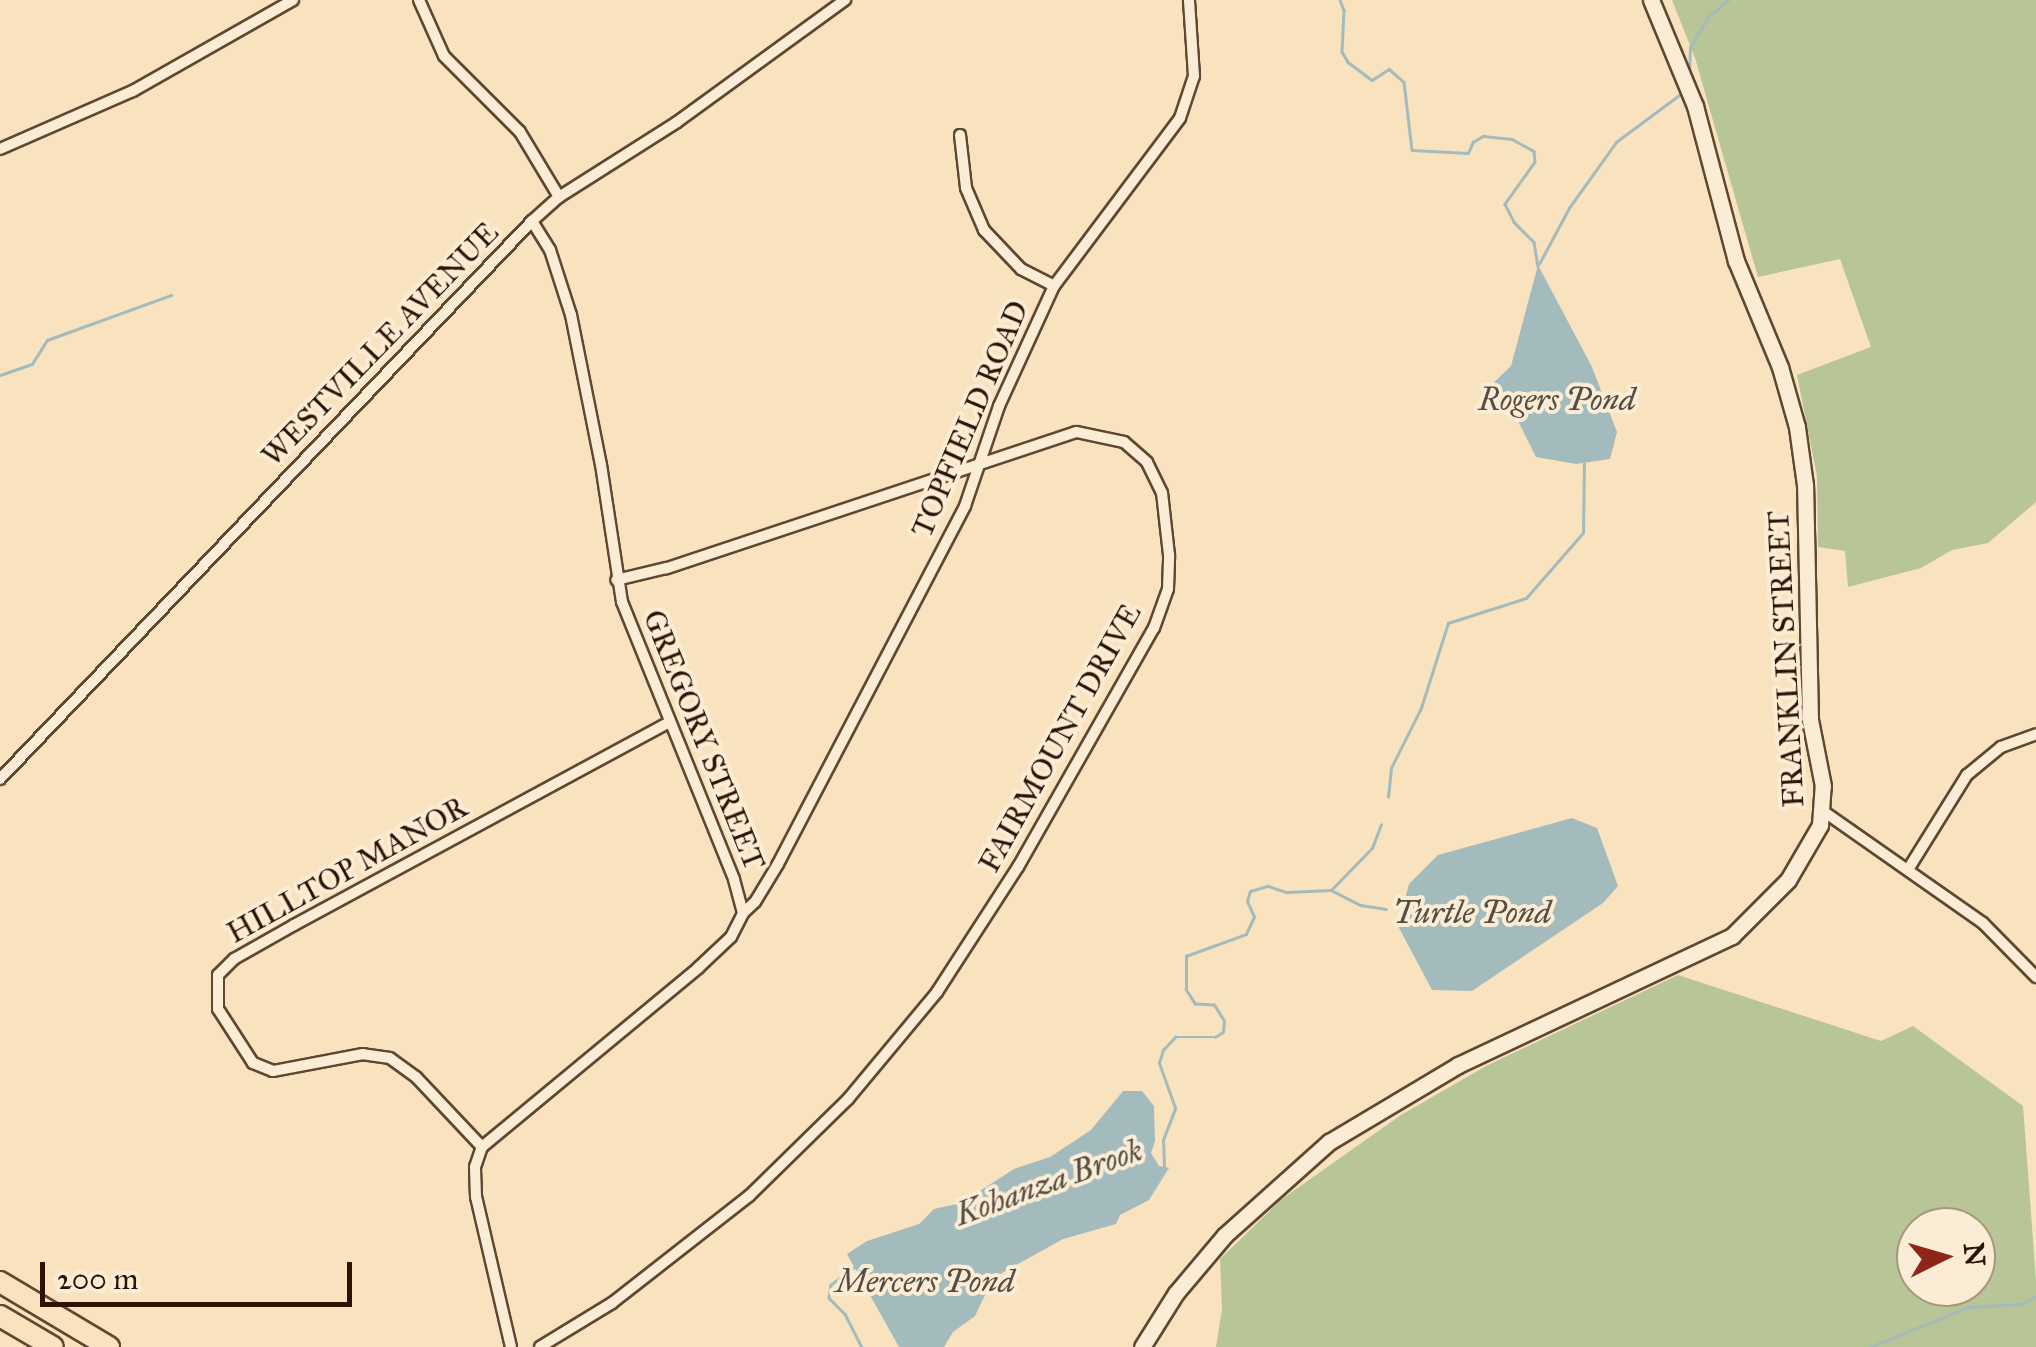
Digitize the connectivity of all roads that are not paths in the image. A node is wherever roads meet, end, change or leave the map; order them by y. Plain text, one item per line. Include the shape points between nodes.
1 (294, 0) edge
2 (419, 0) edge
3 (845, 0) edge
4 (1189, 0) edge
5 (1651, 0) edge
6 (960, 135) dead end
7 (0, 149) edge
8 (559, 197) junction
9 (532, 221) junction
10 (1054, 286) junction
11 (980, 463) junction
12 (616, 580) junction
13 (670, 722) junction
14 (2036, 734) edge
15 (0, 779) edge
16 (1823, 811) junction
17 (1909, 868) junction
18 (743, 913) junction
19 (2036, 976) edge
20 (482, 1147) junction
21 (0, 1282) edge
22 (0, 1316) edge
23 (53, 1347) edge
24 (109, 1347) edge
25 (511, 1347) edge
26 (540, 1347) edge
27 (1142, 1347) edge

1 - 7 street via 134,91
2 - 8 street via 444,56 520,132
3 - 8 street, WESTVILLE AVENUE via 677,122
4 - 10 street, TOPFIELD ROAD via 1194,76 1180,118
5 - 16 main road, FRANKLIN STREET via 1695,106 1736,261 1780,366 1797,428 1805,485 1810,720
6 - 10 street via 966,188 984,230 1021,269
8 - 9 street, WESTVILLE AVENUE
9 - 12 street, GREGORY STREET via 550,250 571,315
9 - 15 street, WESTVILLE AVENUE
10 - 11 street, TOPFIELD ROAD
11 - 12 street, FAIRMOUNT DRIVE
11 - 18 street, TOPFIELD ROAD via 966,506 787,847
11 - 26 street, FAIRMOUNT DRIVE via 1076,432 1108,436 1136,450 1154,474 1166,514 1168,589 1154,628 988,914 866,1078 750,1196 612,1303
12 - 13 street, GREGORY STREET
13 - 18 street, GREGORY STREET
13 - 20 street, HILLTOP MANOR via 234,959 218,976 218,1009 253,1063 273,1071 363,1054 390,1058
14 - 17 street via 2002,747 1967,774
16 - 17 street
16 - 27 main road, FRANKLIN STREET via 1816,836 1788,880 1732,936 1458,1065 1303,1162 1198,1266
17 - 19 street via 1983,924
18 - 20 street, GREGORY STREET via 731,938 698,968
20 - 25 street via 476,1197
21 - 24 highway
22 - 23 highway

